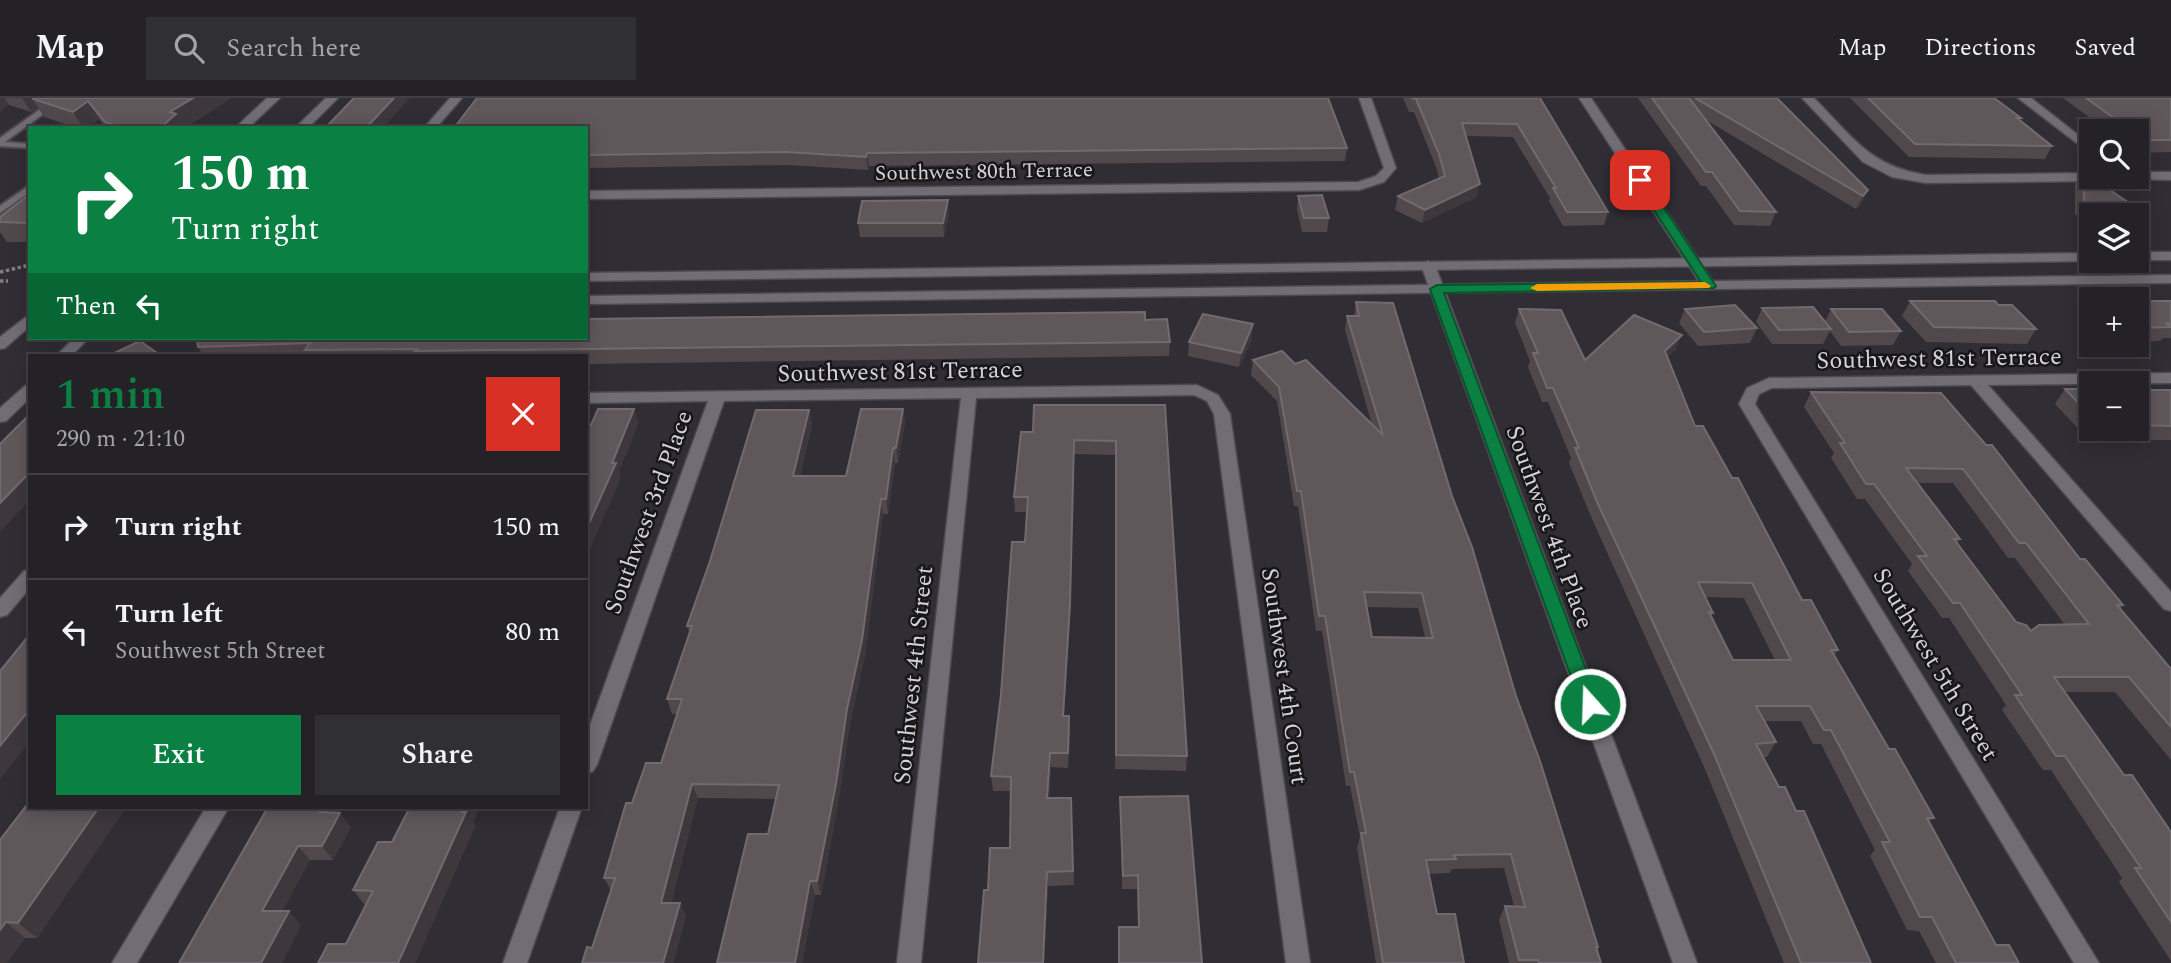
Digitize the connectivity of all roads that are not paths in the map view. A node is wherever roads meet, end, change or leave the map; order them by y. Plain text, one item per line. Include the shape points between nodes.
1 (61, 98) edge
2 (274, 98) edge
3 (332, 98) edge
4 (456, 98) edge
5 (1364, 98) edge
6 (1585, 98) edge
7 (1808, 98) edge
8 (2024, 98) edge
9 (243, 126) edge
10 (303, 126) edge
11 (432, 126) edge
12 (2079, 142) edge
13 (0, 143) edge
14 (28, 146) edge
15 (2149, 176) edge
16 (2171, 176) edge
17 (2079, 177) edge
18 (28, 189) edge
19 (28, 189) edge
20 (588, 195) edge
21 (0, 199) edge
22 (0, 210) edge
23 (2149, 256) edge
24 (2171, 256) edge
25 (2079, 257) edge
26 (1694, 262) junction
27 (1428, 265) junction
28 (588, 277) edge
29 (2171, 279) edge
30 (1709, 286) junction
31 (1437, 289) junction
32 (588, 300) edge
33 (28, 320) edge
34 (80, 340) edge
35 (0, 345) edge
36 (65, 354) edge
37 (2171, 378) edge
38 (1976, 380) junction
39 (28, 390) edge
40 (1752, 391) joint
41 (969, 392) junction
42 (718, 396) junction
43 (588, 398) edge
44 (1213, 398) joint
45 (0, 417) edge
46 (28, 578) edge
47 (2171, 604) edge
48 (0, 610) edge
49 (588, 759) edge
50 (217, 809) edge
51 (570, 809) edge
52 (124, 963) edge
53 (515, 963) edge
54 (909, 963) edge
55 (1298, 963) edge
56 (1685, 963) edge
57 (2087, 963) edge

1 - 13 lane
2 - 9 street
3 - 10 street
4 - 11 street
5 - 20 street, Southwest 80th Terrace via 1390,168 1380,180 1359,186
6 - 26 street
7 - 17 street via 1867,159 1896,174 1926,179
8 - 12 street
13 - 14 lane
15 - 16 street
18 - 21 lane
19 - 22 lane
23 - 24 street
25 - 26 street
26 - 27 street
26 - 30 street
27 - 28 street
27 - 31 street, Southwest 4th Place
29 - 30 street
30 - 31 street
31 - 32 street
31 - 56 street, Southwest 4th Place
33 - 35 street
34 - 36 street
37 - 38 street, Southwest 81st Terrace
38 - 40 street, Southwest 81st Terrace via 1769,383
38 - 47 street
39 - 45 street
40 - 57 street, Southwest 5th Street via 1747,404
41 - 42 street, Southwest 81st Terrace
41 - 44 street, Southwest 81st Terrace via 1196,390
41 - 54 street, Southwest 4th Street
42 - 43 street, Southwest 81st Terrace
42 - 49 street, Southwest 3rd Place
44 - 55 street, Southwest 4th Court via 1223,414
46 - 48 street
50 - 52 street
51 - 53 street

